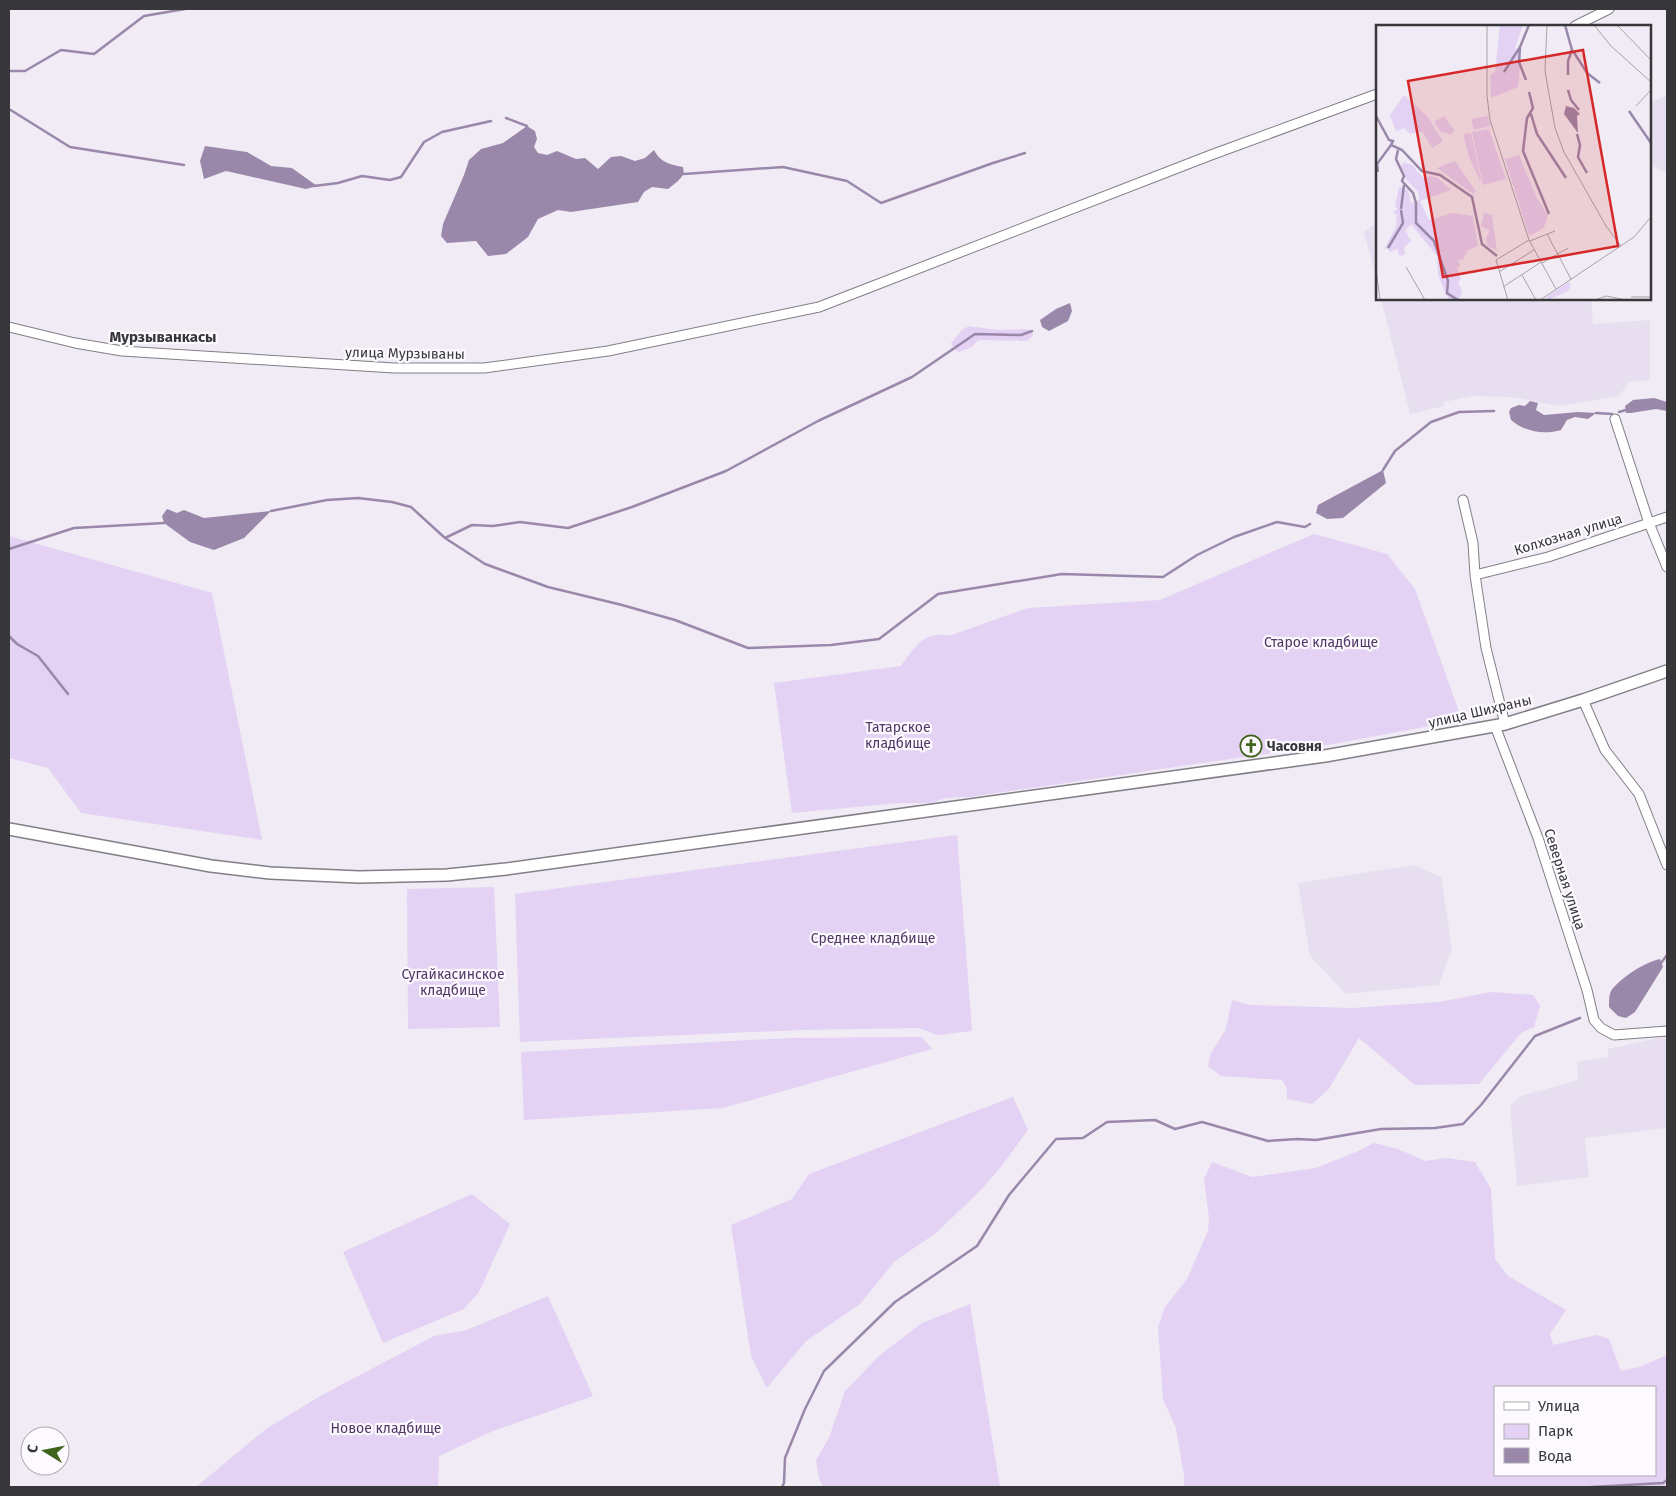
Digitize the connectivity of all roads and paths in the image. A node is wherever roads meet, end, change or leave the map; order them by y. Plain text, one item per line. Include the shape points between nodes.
1 (1609, 9) edge
2 (1576, 25) edge
3 (1376, 94) edge
4 (9, 327) edge
5 (1615, 419) dead end
6 (1463, 500) dead end
7 (1667, 517) edge
8 (1649, 523) junction
9 (1667, 567) edge
10 (1475, 574) junction
11 (1667, 671) edge
12 (1583, 700) junction
13 (1500, 725) junction
14 (9, 829) edge
15 (1667, 865) edge
16 (1667, 1031) edge

1 - 2 street
3 - 4 street, улица Мурзываны via 819,307 608,351 484,368 394,368 122,351
5 - 8 street
6 - 10 street, Северная улица via 1473,543
7 - 8 street, Колхозная улица
8 - 9 street
8 - 10 street, Колхозная улица via 1548,557
10 - 13 street, Северная улица
11 - 12 street, улица Шихраны
12 - 13 street, улица Шихраны
12 - 15 street via 1605,750 1639,794
13 - 14 street, улица Шихраны via 1325,756 506,870 447,875 359,877 239,870
13 - 16 street, Северная улица via 1594,1020 1614,1035

